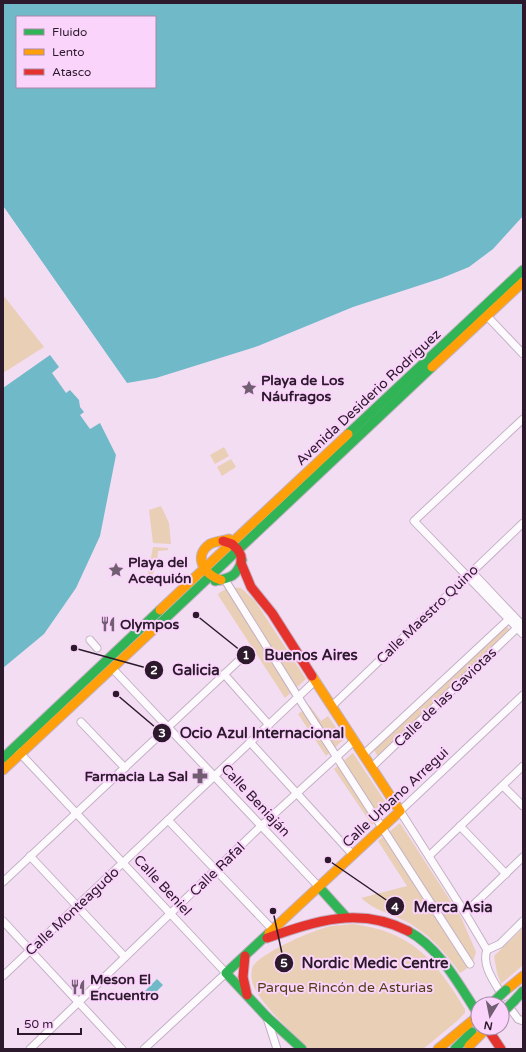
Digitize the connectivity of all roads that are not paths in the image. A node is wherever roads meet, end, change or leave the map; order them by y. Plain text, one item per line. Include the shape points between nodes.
1 (523, 270) edge
2 (522, 285) edge
3 (487, 316) junction
4 (523, 354) edge
5 (523, 419) edge
6 (523, 523) edge
7 (244, 538) junction
8 (231, 545) junction
9 (241, 562) junction
10 (207, 573) junction
11 (470, 574) junction
12 (223, 580) junction
13 (200, 585) junction
14 (251, 588) junction
15 (509, 619) junction
16 (520, 627) edge
17 (523, 634) edge
18 (90, 640) dead end
19 (96, 648) dead end
20 (249, 651) dead end
21 (112, 668) junction
22 (224, 674) junction
23 (316, 680) junction
24 (523, 695) edge
25 (298, 697) junction
26 (332, 706) junction
27 (79, 719) dead end
28 (269, 725) junction
29 (168, 727) junction
30 (356, 740) junction
31 (250, 742) junction
32 (17, 751) junction
33 (364, 754) junction
34 (337, 757) junction
35 (3, 758) edge
36 (372, 766) junction
37 (523, 766) edge
38 (125, 768) junction
39 (3, 770) edge
40 (214, 776) junction
41 (503, 786) junction
42 (297, 793) junction
43 (523, 806) edge
44 (400, 811) junction
45 (77, 813) junction
46 (168, 820) junction
47 (262, 826) junction
48 (460, 826) junction
49 (382, 828) junction
50 (353, 855) junction
51 (30, 856) junction
52 (429, 856) junction
53 (523, 857) edge
54 (123, 863) junction
55 (216, 870) junction
56 (506, 874) junction
57 (3, 882) edge
58 (319, 887) junction
59 (77, 906) junction
60 (465, 913) junction
61 (170, 914) junction
62 (346, 917) junction
63 (3, 921) edge
64 (523, 921) edge
65 (298, 928) junction
66 (273, 930) junction
67 (263, 939) junction
68 (30, 950) junction
69 (487, 950) junction
70 (246, 956) junction
71 (126, 957) junction
72 (470, 964) dead end
73 (226, 973) junction
74 (3, 976) edge
75 (523, 976) edge
76 (523, 982) edge
77 (523, 991) edge
78 (248, 996) junction
79 (510, 996) junction
80 (78, 1002) junction
81 (470, 1003) edge
82 (267, 1017) junction
83 (523, 1021) edge
84 (470, 1032) edge
85 (470, 1034) edge
86 (472, 1036) edge
87 (492, 1036) edge
88 (30, 1049) edge
89 (122, 1049) edge
90 (144, 1049) edge
91 (277, 1049) edge
92 (288, 1049) edge
93 (302, 1049) edge
94 (438, 1049) edge
95 (455, 1049) edge
96 (467, 1049) edge
97 (500, 1049) edge

1 - 7 main road, Avenida Desiderio Rodríguez
2 - 3 main road, Avenida Desiderio Rodríguez
3 - 4 street
3 - 7 main road, Avenida Desiderio Rodríguez
5 - 11 street via 414,521
6 - 11 street, Calle Maestro Quino
7 - 8 main road
7 - 8 main road
7 - 9 main road
8 - 9 main road via 241,556
8 - 10 main road
8 - 10 main road via 218,541 210,544 202,559
9 - 12 main road via 234,576
9 - 14 main road
10 - 12 main road
10 - 13 main road
10 - 32 main road
11 - 15 street
11 - 16 street
11 - 26 street, Calle Maestro Quino
12 - 13 main road
12 - 14 main road via 238,581
12 - 25 street
13 - 21 main road
14 - 23 main road via 272,613
15 - 16 street
15 - 33 street, Calle de las Gaviotas
16 - 17 street
16 - 36 street, Calle de las Gaviotas
18 - 19 street
20 - 22 street
21 - 29 street, Calle Beniaján
21 - 32 main road
22 - 28 street
22 - 29 street
23 - 25 street, Calle Monteagudo
23 - 26 main road
24 - 44 street, Calle Urbano Arregui
25 - 28 street, Calle Monteagudo
25 - 34 street
26 - 30 main road
27 - 38 street
28 - 31 street, Calle Monteagudo
29 - 38 street
29 - 40 street, Calle Beniaján
30 - 33 main road
30 - 34 street, Calle Rafal
31 - 40 street, Calle Monteagudo
31 - 42 street
32 - 35 main road
32 - 39 main road
32 - 45 street, Calle Beniel
33 - 36 main road
34 - 42 street, Calle Rafal
34 - 49 street
36 - 44 main road
37 - 41 street
38 - 45 street
40 - 46 street, Calle Monteagudo
40 - 47 street, Calle Beniaján
41 - 43 street
41 - 48 street
42 - 47 street, Calle Rafal
42 - 50 street
44 - 49 main road, Calle Urbano Arregui
44 - 52 street
45 - 51 street
45 - 54 street, Calle Beniel
46 - 54 street, Calle Monteagudo
46 - 55 street
47 - 55 street, Calle Rafal
47 - 58 street, Calle Beniaján
48 - 52 street
48 - 56 street
49 - 50 main road, Calle Urbano Arregui
49 - 72 street
50 - 58 main road, Calle Urbano Arregui
51 - 57 street
51 - 59 street
52 - 60 street
53 - 56 street
54 - 59 street, Calle Monteagudo
54 - 61 street, Calle Beniel
55 - 61 street, Calle Rafal
55 - 66 street
56 - 60 street
58 - 62 main road, Calle Beniaján
58 - 66 main road, Calle Urbano Arregui
59 - 68 street, Calle Monteagudo
59 - 71 street
60 - 69 street
61 - 71 street, Calle Rafal
61 - 73 street, Calle Beniel
62 - 65 main road via 326,919
62 - 81 main road via 379,919 413,934 438,956
63 - 68 street
64 - 69 street via 500,944
65 - 67 main road
65 - 70 main road
66 - 67 main road, Calle Urbano Arregui
67 - 70 main road, Calle Urbano Arregui
68 - 74 street, Calle Monteagudo
68 - 80 street
69 - 83 street via 485,958 494,980 510,1009
70 - 73 main road, Calle Urbano Arregui
70 - 78 main road via 243,977
71 - 80 street, Calle Rafal
73 - 78 main road, Calle Beniel
73 - 90 street, Calle Urbano Arregui
75 - 79 main road
76 - 79 main road
77 - 79 main road
78 - 82 main road, Calle Beniel
80 - 88 street, Calle Rafal
80 - 89 street
82 - 91 street, Calle Beniel
82 - 92 main road
82 - 93 main road
84 - 94 main road
85 - 95 main road
86 - 96 main road
87 - 97 main road

